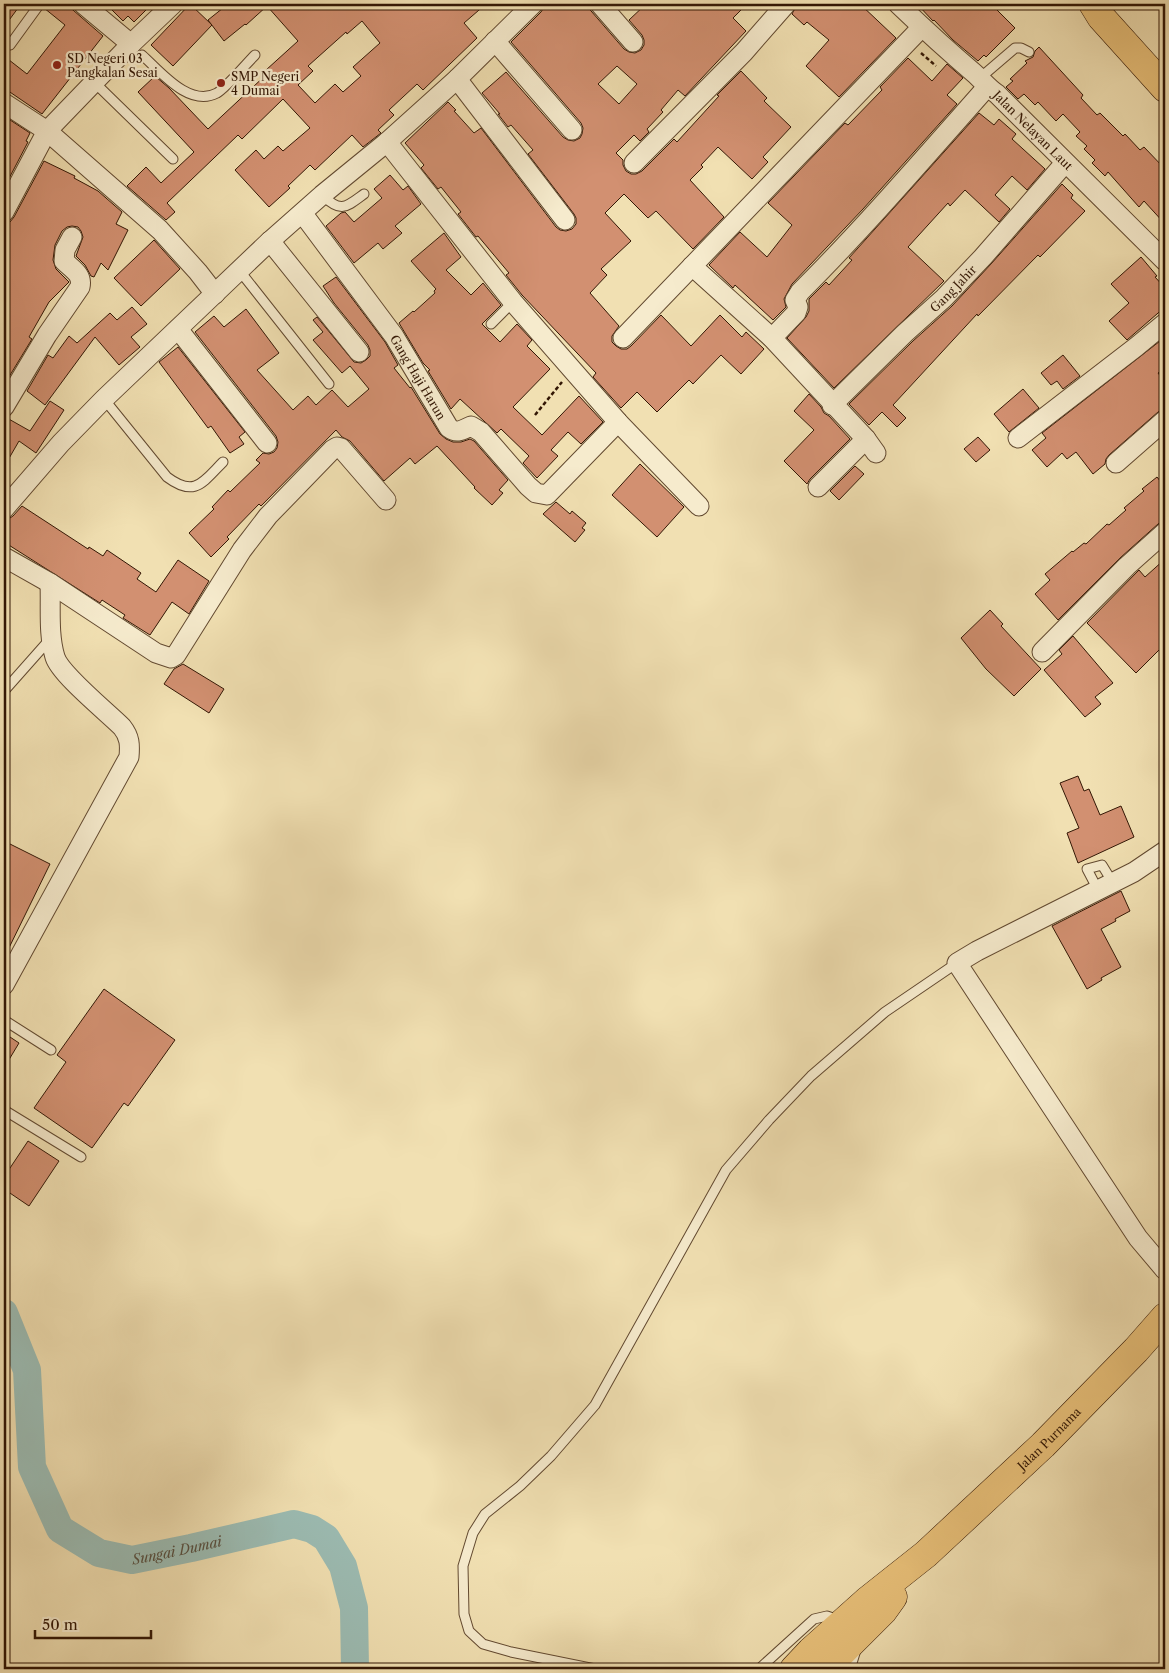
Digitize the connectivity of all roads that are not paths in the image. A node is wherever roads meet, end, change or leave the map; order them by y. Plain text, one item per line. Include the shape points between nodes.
1 (83, 4) edge
2 (173, 4) edge
3 (532, 4) edge
4 (600, 4) edge
5 (786, 4) edge
6 (898, 4) edge
7 (1094, 4) edge
8 (39, 5) edge
9 (922, 27) junction
10 (495, 41) junction
11 (633, 42) dead end
12 (10, 45) dead end
13 (136, 50) junction
14 (1029, 52) dead end
15 (255, 55) dead end
16 (457, 78) junction
17 (94, 82) junction
18 (983, 83) junction
19 (1165, 88) edge
20 (4, 102) edge
21 (572, 130) dead end
22 (47, 131) junction
23 (387, 142) junction
24 (173, 159) dead end
25 (634, 163) dead end
26 (1065, 163) junction
27 (364, 194) dead end
28 (322, 196) junction
29 (4, 212) edge
30 (303, 214) junction
31 (565, 220) dead end
32 (72, 237) dead end
33 (270, 241) junction
34 (1165, 261) edge
35 (692, 266) junction
36 (239, 270) junction
37 (215, 294) junction
38 (513, 302) junction
39 (1165, 323) edge
40 (491, 324) dead end
41 (178, 329) junction
42 (624, 338) dead end
43 (772, 338) junction
44 (359, 352) dead end
45 (329, 384) dead end
46 (104, 399) junction
47 (832, 405) junction
48 (4, 407) edge
49 (1165, 420) edge
50 (618, 422) junction
51 (1018, 438) dead end
52 (266, 443) dead end
53 (223, 462) dead end
54 (1116, 463) dead end
55 (818, 487) dead end
56 (386, 500) dead end
57 (699, 506) dead end
58 (4, 509) edge
59 (1165, 532) edge
60 (4, 557) edge
61 (50, 583) junction
62 (51, 638) junction
63 (1042, 652) dead end
64 (4, 691) edge
65 (1165, 851) edge
66 (957, 964) junction
67 (4, 985) edge
68 (4, 1020) edge
69 (51, 1050) dead end
70 (4, 1110) edge
71 (81, 1157) dead end
72 (1165, 1270) edge
73 (1165, 1317) edge
74 (850, 1630) junction
75 (595, 1669) edge
76 (759, 1669) edge
77 (794, 1669) edge
78 (825, 1669) edge
79 (848, 1669) edge

1 - 13 street
2 - 13 street
3 - 10 street
4 - 11 street
5 - 25 street via 744,52
6 - 9 street, Jalan Nelayan Laut
7 - 19 main road via 1101,17
8 - 12 lane
9 - 18 street, Jalan Nelayan Laut
9 - 35 street
10 - 16 street
10 - 21 street
13 - 15 lane via 182,90 194,96 217,93
13 - 17 street
14 - 18 lane via 1015,48
16 - 23 street
16 - 31 street
17 - 22 street
17 - 24 lane
18 - 26 street, Jalan Nelayan Laut
18 - 43 street via 927,157 845,248 800,292 795,300 796,313
20 - 22 street
22 - 29 street
22 - 37 street via 160,230
23 - 28 street
23 - 38 street
26 - 34 street, Jalan Nelayan Laut
26 - 47 street, Gang Jahir via 944,298
27 - 28 lane via 341,208
28 - 30 street
30 - 33 street
30 - 50 street, Gang Haji Harun via 394,336 449,428 459,432 475,427 536,494 547,495
32 - 48 street via 65,250 64,261 80,275 80,287
33 - 36 street
33 - 44 street
35 - 42 street
35 - 43 street
36 - 37 street
36 - 45 lane
37 - 41 street
38 - 40 lane
38 - 50 street
39 - 51 street
41 - 46 street
41 - 52 street
43 - 47 street
46 - 53 lane via 167,478 177,484 191,489 199,486
46 - 58 street
47 - 55 street via 871,446
49 - 54 street
50 - 57 street
56 - 61 street via 341,448 332,450 268,516 171,658 156,653
59 - 63 street
60 - 61 street
61 - 62 street
62 - 64 lane
62 - 67 street via 55,659 63,671 128,735 129,757
65 - 66 street via 1134,872
66 - 72 street via 1138,1238
66 - 75 lane via 885,1012 811,1076 762,1127 726,1170 595,1405 551,1456 484,1514 473,1532 464,1566 464,1614 469,1631 483,1644
68 - 69 lane
70 - 71 lane
73 - 74 main road, Jalan Purnama via 1042,1445 926,1554 868,1600
74 - 76 lane via 827,1616 814,1619
74 - 77 main road, Jalan Purnama
74 - 78 main road, Jalan Purnama
74 - 79 lane via 856,1648

